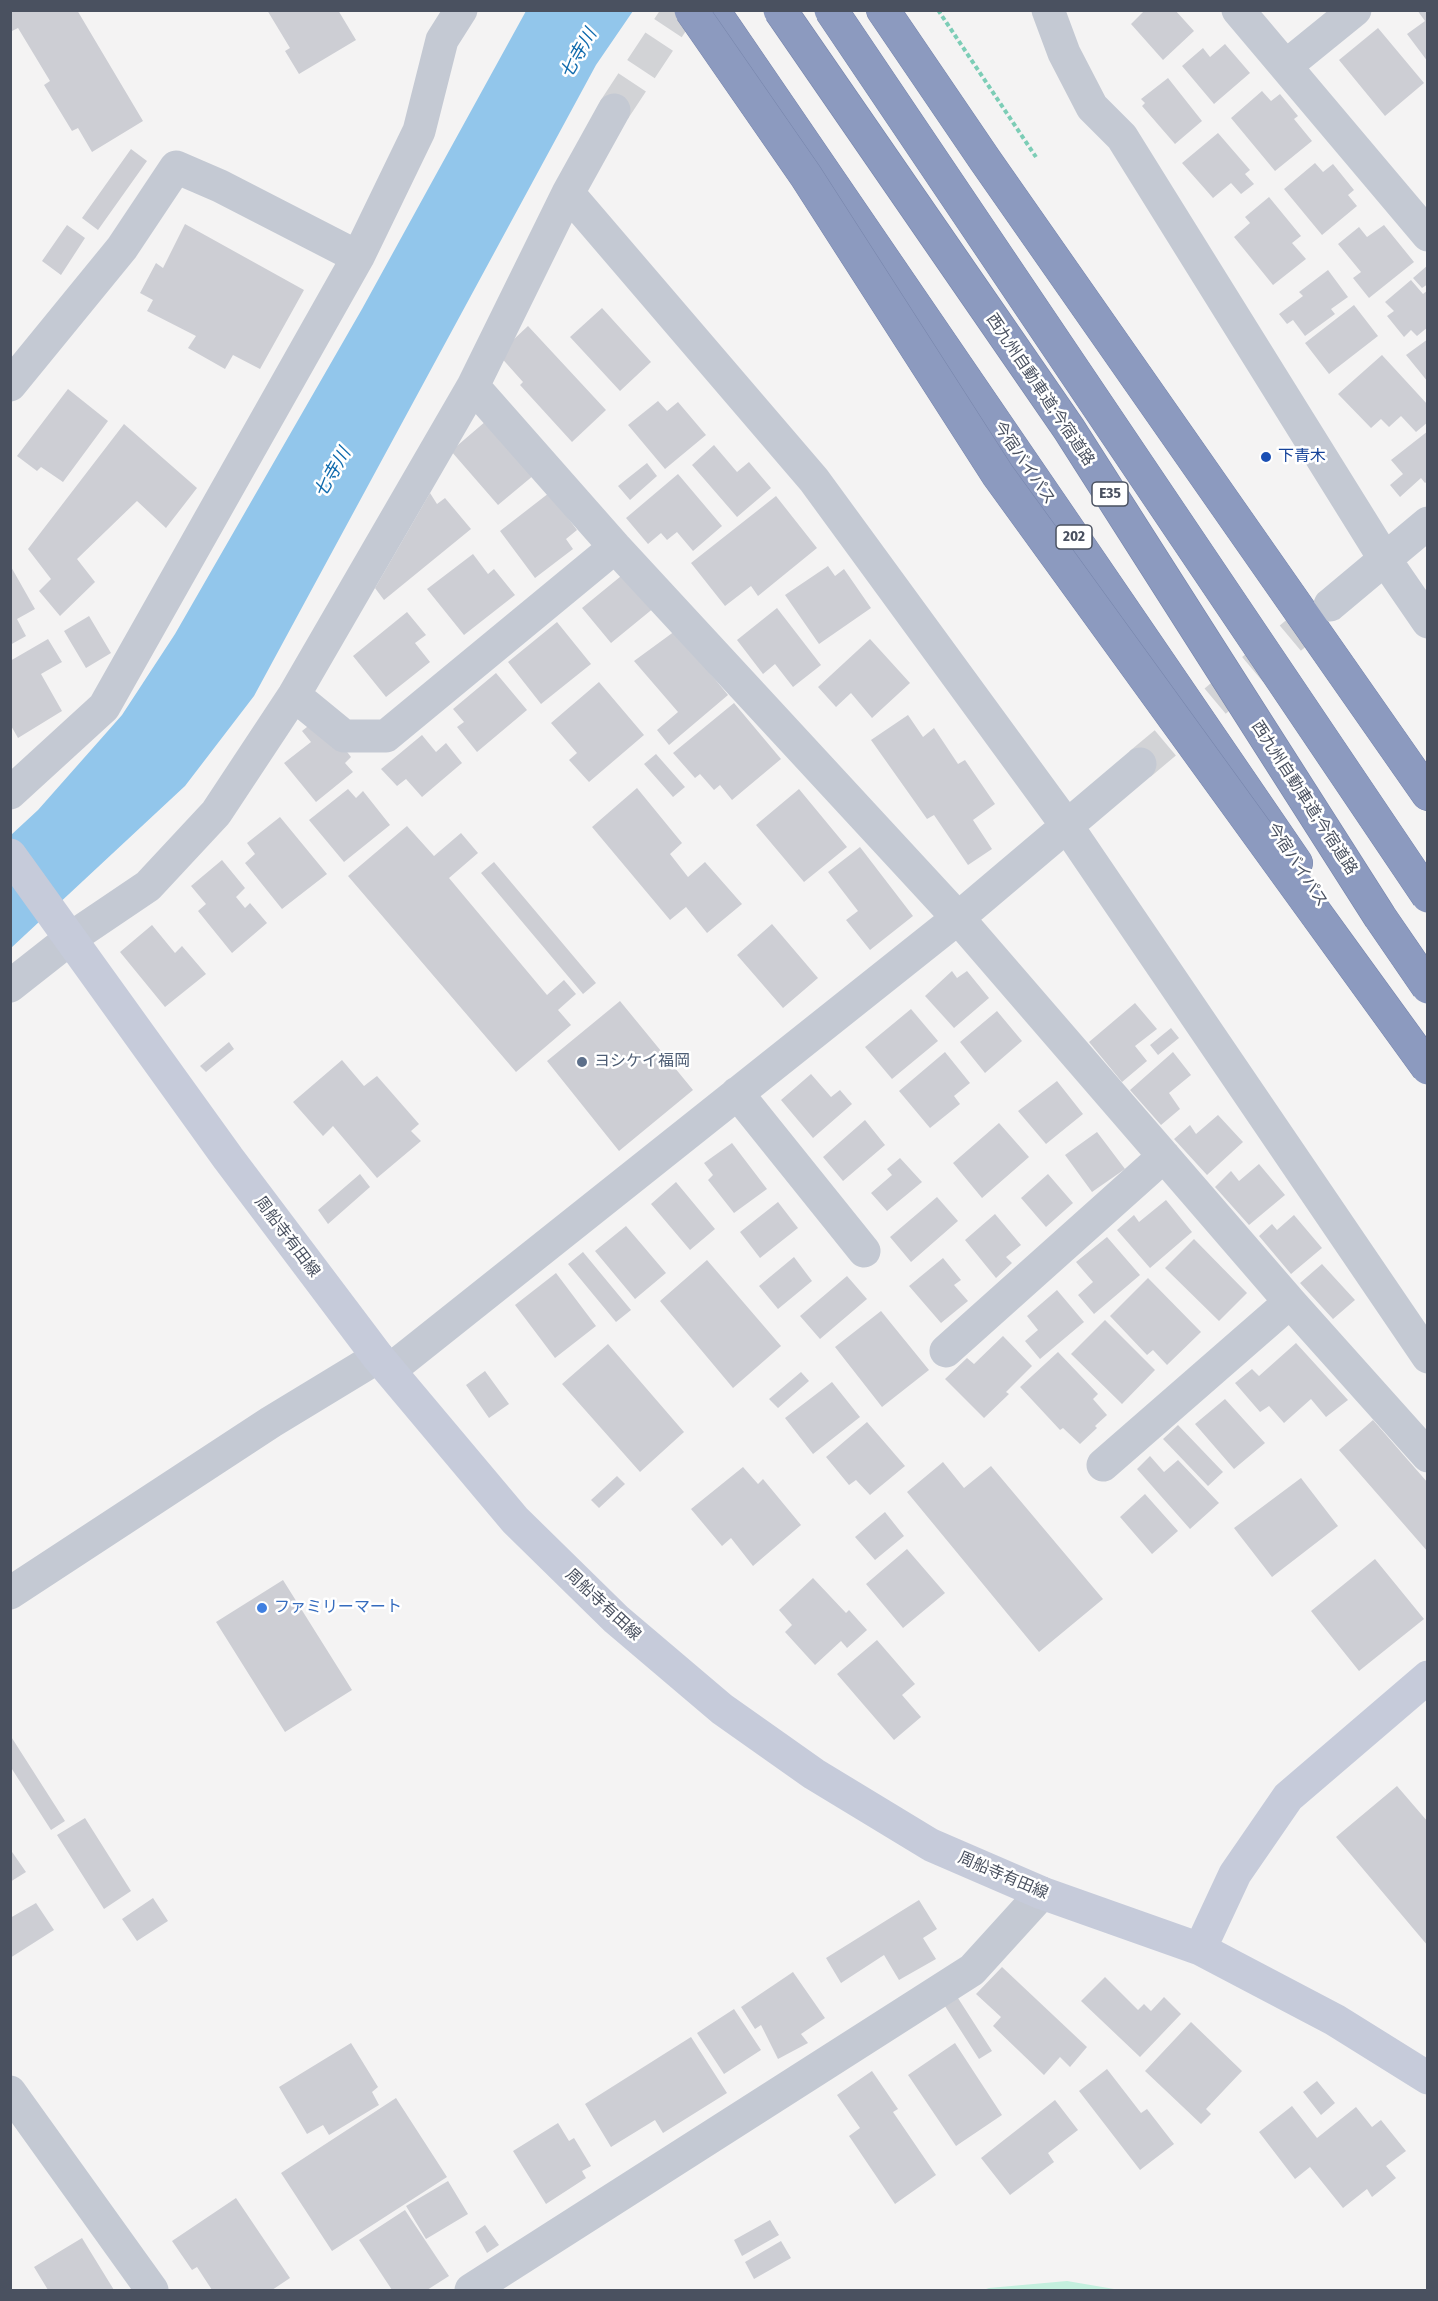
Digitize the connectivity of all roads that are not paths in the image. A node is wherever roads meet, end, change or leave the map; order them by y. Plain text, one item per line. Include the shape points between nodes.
1 (461, 10) edge
2 (691, 10) edge
3 (713, 10) edge
4 (780, 10) edge
5 (831, 10) edge
6 (883, 10) edge
7 (1048, 10) edge
8 (1238, 10) edge
9 (1355, 10) edge
10 (1286, 66) junction
11 (614, 110) tunnel mouth
12 (568, 193) junction
13 (1428, 235) edge
14 (358, 257) junction
15 (10, 385) edge
16 (472, 386) junction
17 (1428, 523) edge
18 (615, 547) junction
19 (1384, 558) junction
20 (1330, 605) tunnel mouth
21 (1428, 622) edge
22 (294, 695) junction
23 (1140, 764) tunnel mouth
24 (10, 794) edge
25 (1428, 794) edge
26 (1067, 826) junction
27 (10, 855) edge
28 (1428, 896) edge
29 (958, 918) junction
30 (71, 938) junction
31 (10, 986) edge
32 (1428, 987) edge
33 (1428, 1069) edge
34 (737, 1094) junction
35 (1164, 1156) junction
36 (864, 1251) dead end
37 (1290, 1302) junction
38 (946, 1351) dead end
39 (1428, 1357) edge
40 (384, 1363) junction
41 (1428, 1456) edge
42 (1103, 1465) dead end
43 (10, 1593) edge
44 (1428, 1677) edge
45 (1042, 1893) junction
46 (1200, 1949) junction
47 (1428, 2078) edge
48 (10, 2092) edge
49 (152, 2290) edge
50 (471, 2290) edge

1 - 14 street via 442,40 419,131
2 - 33 highway, bridge via 806,176 998,475
3 - 33 highway, 今宿バイパス / 202 via 1273,826
4 - 32 highway, 西九州自動車道;今宿道路 / E35, bridge via 1069,429
5 - 28 highway, E35, bridge
6 - 25 highway
7 - 19 street via 1064,53 1092,107 1122,136
8 - 10 street
9 - 10 street
10 - 13 street
11 - 12 street
12 - 16 street
12 - 26 street via 814,480
14 - 15 street via 176,167 122,248
14 - 24 street via 104,707
16 - 18 street
16 - 22 street
17 - 19 street
18 - 22 street via 386,736 344,736
18 - 29 street
19 - 20 street
19 - 21 street
22 - 30 street via 216,813 148,886
23 - 26 street
26 - 29 street
26 - 39 street
27 - 30 main road, 周船寺有田線
29 - 34 street
29 - 35 street
30 - 31 street
30 - 40 main road, 周船寺有田線 via 228,1158
34 - 36 street
34 - 40 street
35 - 37 street
35 - 38 street
37 - 41 street
37 - 42 street
40 - 43 street via 271,1422
40 - 45 main road, 周船寺有田線 via 515,1520 616,1618 722,1709 814,1774 932,1845
44 - 46 main road via 1288,1797 1235,1874
45 - 46 main road, 周船寺有田線
45 - 50 street via 972,1970
46 - 47 main road, 周船寺有田線 via 1335,2020
48 - 49 street

